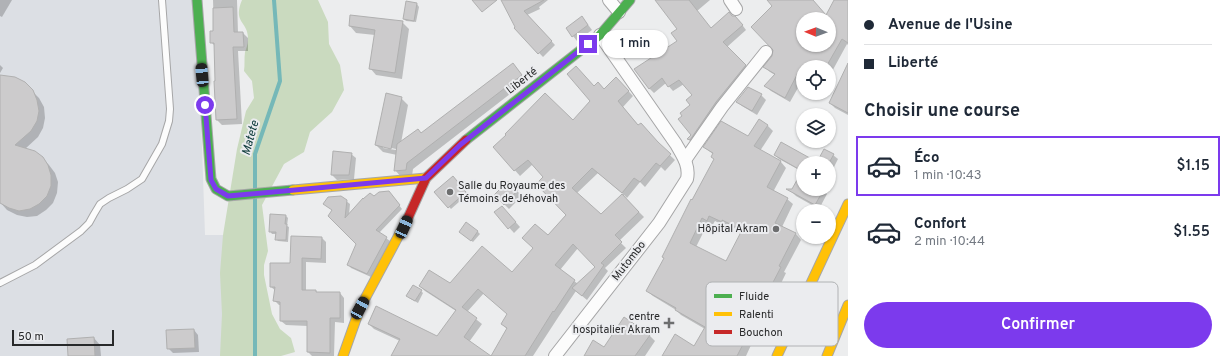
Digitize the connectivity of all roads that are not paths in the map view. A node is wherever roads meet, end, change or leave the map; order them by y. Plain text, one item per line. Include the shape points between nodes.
1 (162, 0) edge
2 (197, 0) edge
3 (609, 0) edge
4 (630, 0) edge
5 (620, 12) junction
6 (600, 35) junction
7 (766, 52) dead end
8 (685, 160) junction
9 (426, 178) junction
10 (848, 204) edge
11 (811, 282) edge
12 (0, 283) edge
13 (848, 306) edge
14 (838, 330) edge
15 (781, 346) edge
16 (831, 346) edge
17 (343, 356) edge
18 (555, 356) edge
19 (776, 356) edge
20 (827, 356) edge

1 - 12 lane via 170,109 167,131 160,149 142,179 100,204 81,231 36,265
2 - 9 main road via 211,180 216,189 228,196
3 - 5 street
4 - 5 main road, Liberté
5 - 6 main road, Liberté
6 - 8 street, Mutombo
6 - 9 main road, Liberté via 460,145
7 - 8 street via 722,107
8 - 18 street, Mutombo via 688,178 659,224
9 - 17 main road, Liberté via 404,227 360,308
10 - 11 main road
13 - 14 main road
15 - 19 main road
16 - 20 main road

